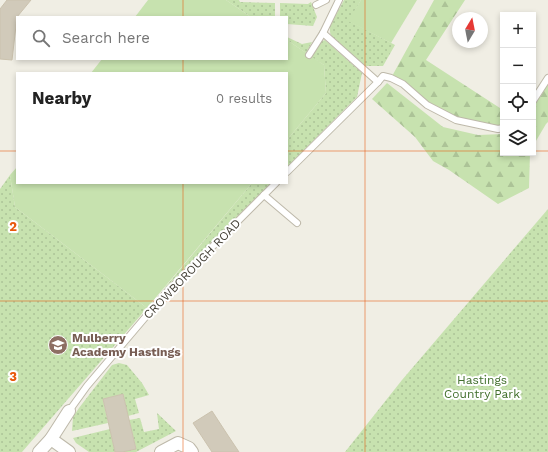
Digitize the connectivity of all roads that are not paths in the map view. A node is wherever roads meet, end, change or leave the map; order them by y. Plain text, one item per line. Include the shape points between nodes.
1 (326, 0) edge
2 (339, 0) edge
3 (316, 5) dead end
4 (323, 33) junction
5 (309, 55) dead end
6 (548, 78) edge
7 (378, 82) junction
8 (536, 97) edge
9 (500, 129) edge
10 (288, 171) edge
11 (275, 184) edge
12 (264, 195) junction
13 (297, 223) dead end
14 (69, 411) joint
15 (51, 439) junction
16 (39, 452) edge
17 (69, 452) edge
18 (161, 452) edge
19 (192, 452) edge

1 - 3 lane
2 - 4 lane
4 - 5 lane
4 - 7 lane
6 - 8 lane
7 - 9 lane via 383,76 391,78 403,84 427,105 456,120
7 - 10 lane
11 - 12 lane, CROWBOROUGH ROAD
12 - 13 lane
12 - 14 lane, CROWBOROUGH ROAD via 165,294
14 - 15 street, CROWBOROUGH ROAD
15 - 16 street, CROWBOROUGH ROAD
15 - 17 street
18 - 19 street via 178,443

